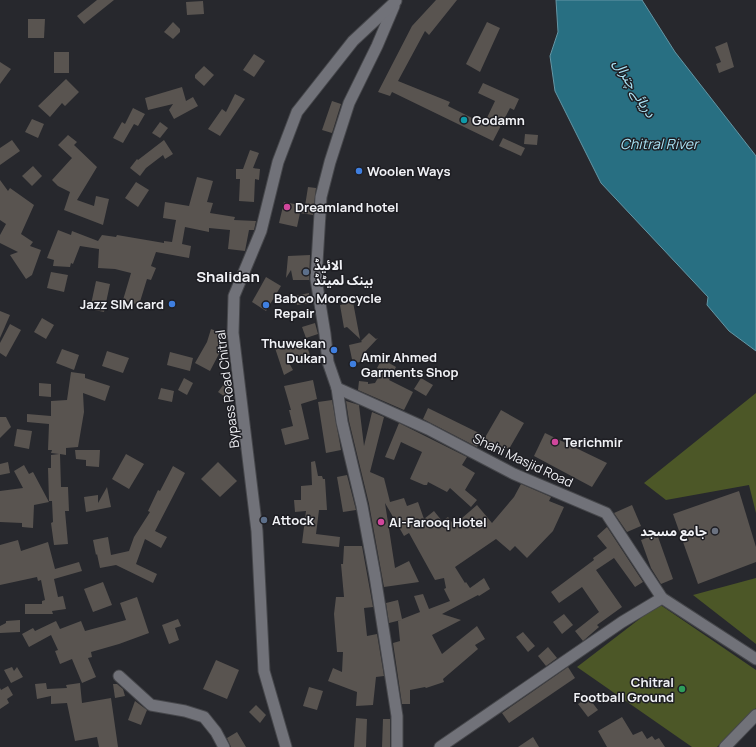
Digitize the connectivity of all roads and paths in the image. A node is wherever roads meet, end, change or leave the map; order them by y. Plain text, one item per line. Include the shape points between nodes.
1 (396, 1) edge
2 (337, 388) junction
3 (662, 598) junction
4 (756, 660) edge
5 (119, 676) dead end
6 (756, 715) edge
7 (224, 747) edge
8 (286, 747) edge
9 (397, 747) edge
10 (440, 747) edge
11 (725, 747) edge

1 - 2 street via 349,103 321,197 316,279 326,334 328,362
1 - 8 street, Bypass Road Chitral via 353,41 297,112 278,162 261,231 234,296 233,333 258,538 264,671
2 - 3 street, Shahi Masjid Road via 428,429 514,474 606,514
2 - 9 street via 342,422 376,576 397,716
3 - 4 street, Shahi Masjid Road
3 - 10 street
5 - 7 street via 151,705 204,717
6 - 11 street

